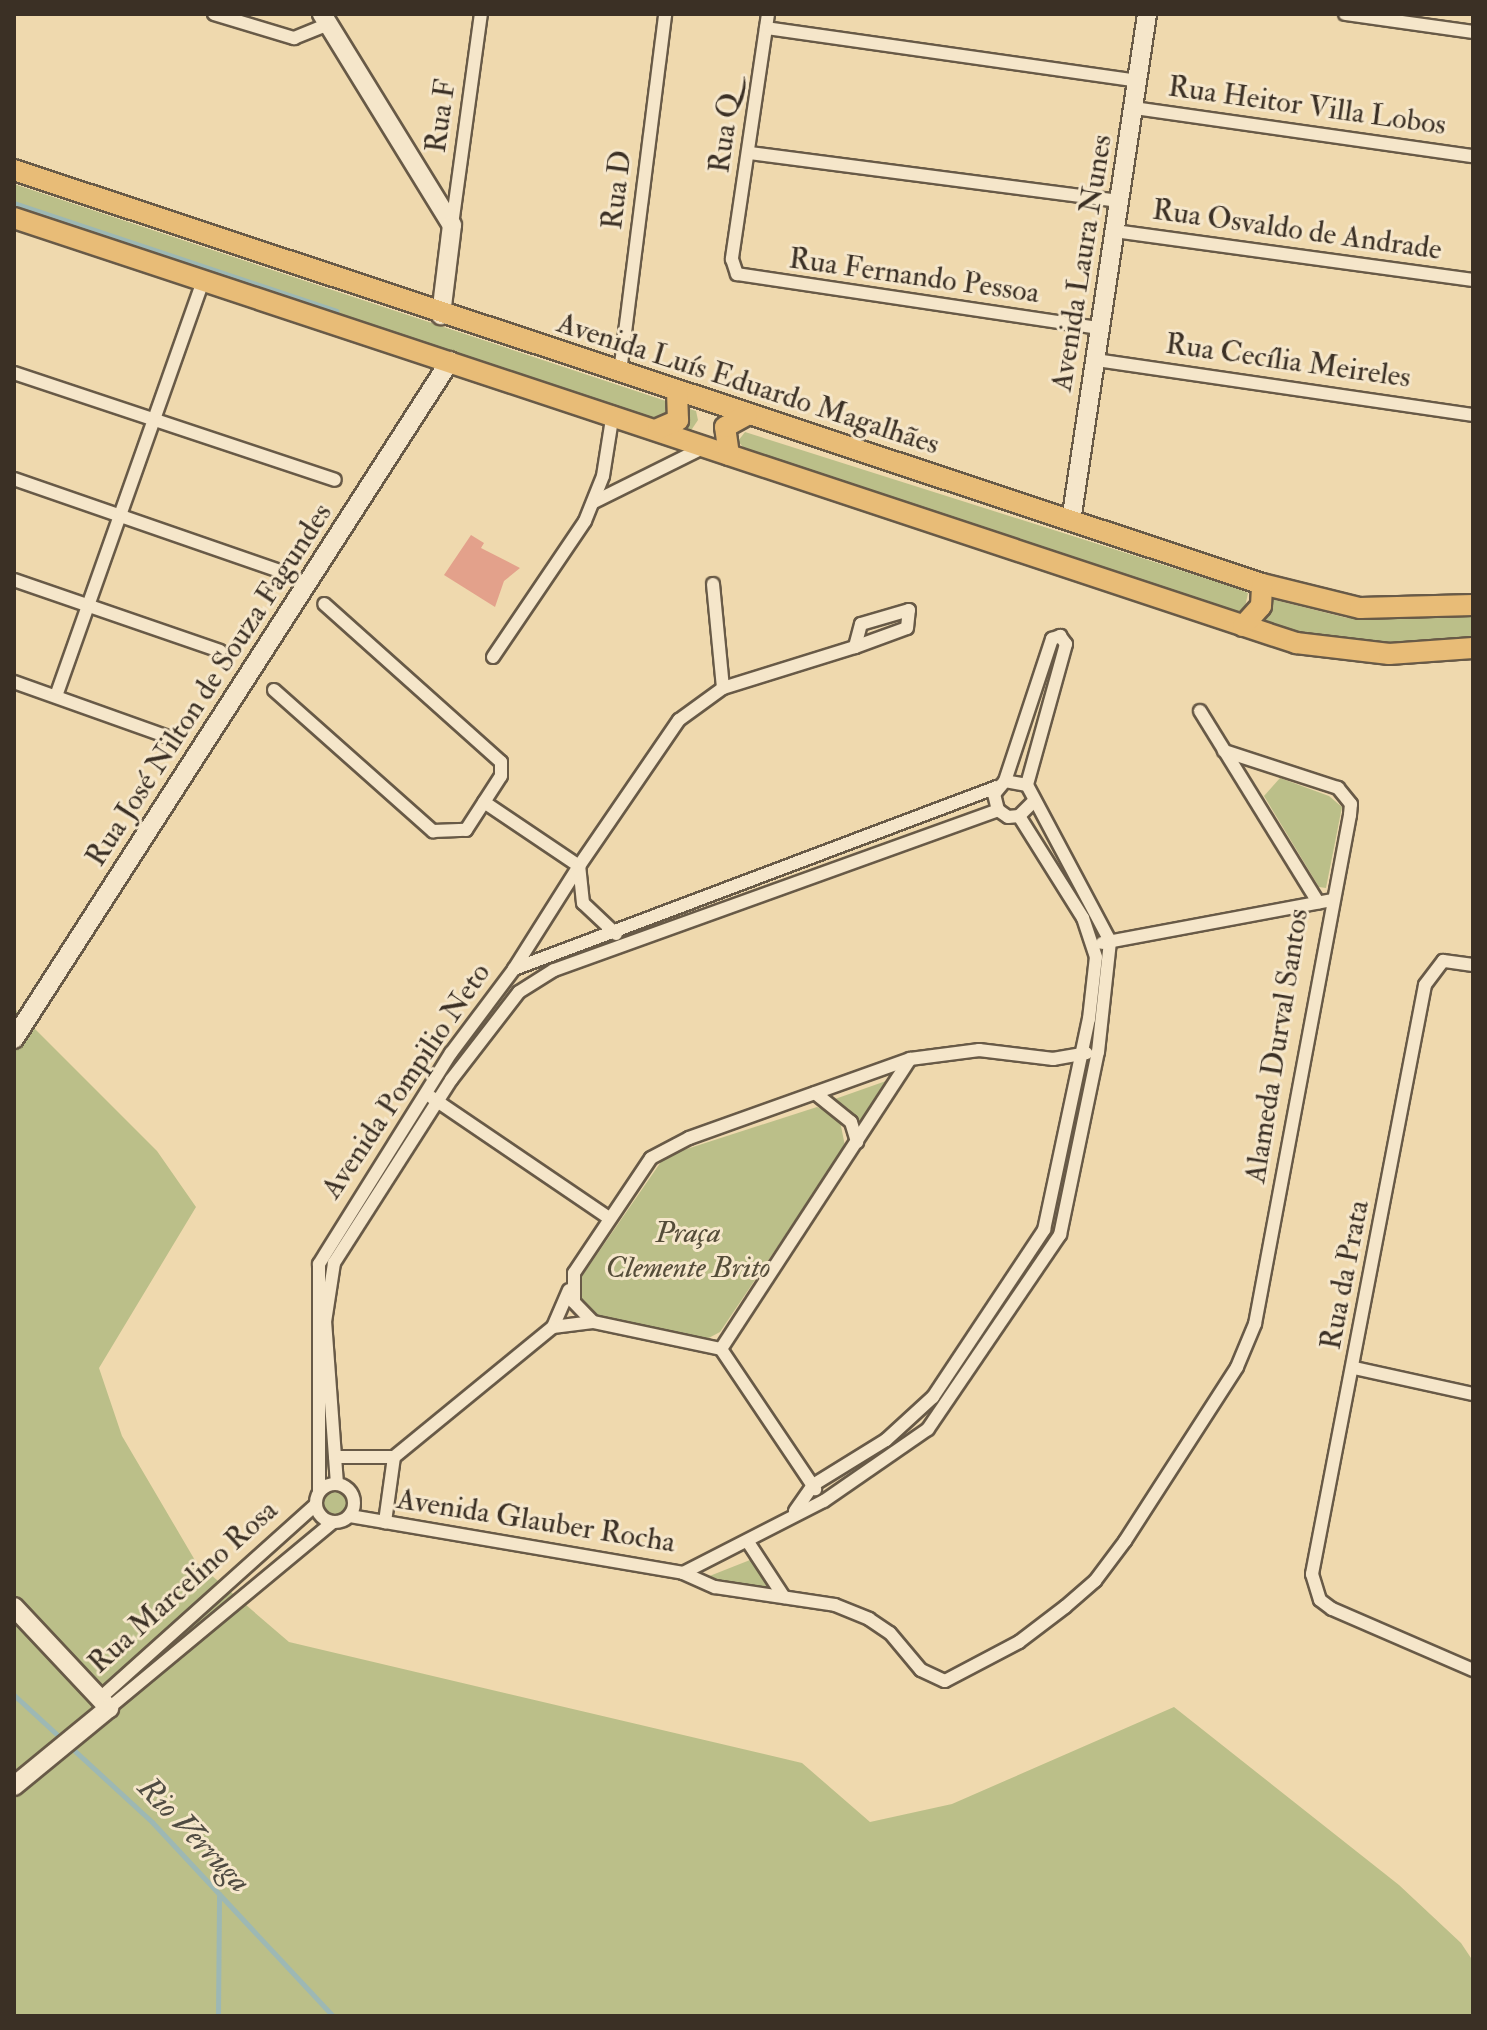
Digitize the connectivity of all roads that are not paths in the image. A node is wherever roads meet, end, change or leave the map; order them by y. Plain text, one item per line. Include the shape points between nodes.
1 (214, 14) edge
2 (481, 14) edge
3 (665, 14) edge
4 (1147, 14) edge
5 (1345, 14) edge
6 (325, 19) edge
7 (767, 21) edge
8 (1473, 32) edge
9 (1137, 81) junction
10 (1134, 108) junction
11 (750, 153) junction
12 (1473, 156) edge
13 (14, 170) edge
14 (1119, 201) junction
15 (14, 218) edge
16 (452, 225) junction
17 (1115, 231) junction
18 (732, 259) joint
19 (203, 280) junction
20 (1473, 280) edge
21 (441, 315) junction
22 (1100, 328) junction
23 (1096, 360) junction
24 (450, 361) junction
25 (620, 372) junction
26 (14, 373) edge
27 (677, 391) junction
28 (613, 413) junction
29 (747, 415) junction
30 (1473, 415) edge
31 (151, 421) junction
32 (658, 429) junction
33 (705, 447) junction
34 (729, 455) junction
35 (14, 479) edge
36 (335, 480) dead end
37 (594, 502) junction
38 (117, 515) junction
39 (1071, 521) junction
40 (277, 570) dead end
41 (14, 580) edge
42 (713, 584) dead end
43 (1262, 584) junction
44 (324, 604) dead end
45 (86, 605) junction
46 (1473, 605) edge
47 (1243, 626) junction
48 (855, 647) junction
49 (1473, 648) edge
50 (220, 651) dead end
51 (493, 657) dead end
52 (14, 682) edge
53 (723, 688) junction
54 (274, 690) dead end
55 (56, 696) junction
56 (1200, 711) dead end
57 (174, 739) dead end
58 (1224, 751) junction
59 (1001, 784) junction
60 (1027, 785) junction
61 (484, 802) junction
62 (1032, 803) junction
63 (998, 810) junction
64 (1019, 816) junction
65 (579, 866) junction
66 (1324, 901) junction
67 (610, 931) junction
68 (1110, 941) junction
69 (629, 942) junction
70 (1092, 945) junction
71 (1473, 965) edge
72 (514, 969) junction
73 (14, 1039) edge
74 (1098, 1052) junction
75 (1081, 1053) junction
76 (910, 1059) junction
77 (425, 1093) junction
78 (815, 1093) junction
79 (437, 1102) junction
80 (857, 1142) junction
81 (609, 1218) junction
82 (569, 1290) junction
83 (593, 1322) junction
84 (553, 1327) junction
85 (721, 1349) junction
86 (1354, 1368) junction
87 (1473, 1394) edge
88 (335, 1457) junction
89 (394, 1457) junction
90 (337, 1484) junction
91 (813, 1485) junction
92 (319, 1492) junction
93 (824, 1501) junction
94 (315, 1505) junction
95 (795, 1511) junction
96 (350, 1516) junction
97 (333, 1522) junction
98 (385, 1522) junction
99 (748, 1542) junction
100 (683, 1573) junction
101 (784, 1597) junction
102 (14, 1607) edge
103 (1473, 1670) edge
104 (97, 1713) junction
105 (14, 1786) edge

1 - 6 street via 294,38
2 - 16 street, Rua F
3 - 25 street, Rua D
4 - 9 street, Avenida Laura Nunes
5 - 8 street
6 - 16 street
7 - 9 street
7 - 11 street, Rua Q
9 - 10 street, Avenida Laura Nunes
10 - 12 street, Rua Heitor Villa Lobos
10 - 14 street, Avenida Laura Nunes
11 - 14 street
11 - 18 street, Rua Q
13 - 21 main road, Avenida Luís Eduardo Magalhães
14 - 17 street, Avenida Laura Nunes
15 - 19 main road
16 - 21 street
17 - 20 street, Rua Osvaldo de Andrade
17 - 22 street, Avenida Laura Nunes
18 - 22 street, Rua Fernando Pessoa via 737,274 757,280
19 - 24 main road
19 - 31 street
21 - 25 main road, Avenida Luís Eduardo Magalhães
22 - 23 street, Avenida Laura Nunes
23 - 30 street, Rua Cecília Meireles
23 - 39 street, Avenida Laura Nunes
24 - 28 main road
24 - 73 street, Rua José Nilton de Souza Fagundes
25 - 27 main road, Avenida Luís Eduardo Magalhães
26 - 31 street
27 - 29 main road, Avenida Luís Eduardo Magalhães
27 - 32 main road via 678,420
28 - 32 main road
28 - 37 street
29 - 34 main road via 725,427
29 - 39 main road, Avenida Luís Eduardo Magalhães
31 - 36 street
31 - 38 street
32 - 33 main road
33 - 34 main road
33 - 37 street
34 - 47 main road
35 - 38 street
37 - 51 street
38 - 40 street
38 - 45 street
39 - 43 main road, Avenida Luís Eduardo Magalhães
41 - 45 street
42 - 53 street
43 - 46 main road, Avenida Luís Eduardo Magalhães via 1360,608
43 - 47 main road via 1261,606
44 - 61 street via 501,762 501,776
45 - 50 street
45 - 55 street
47 - 49 main road via 1338,651
48 - 48 street via 907,628 909,610 861,624
48 - 53 street
52 - 55 street
53 - 65 street via 679,720
54 - 61 street via 433,831 466,830
55 - 57 street
56 - 58 street
58 - 66 street
58 - 66 street via 1346,795 1350,815
59 - 60 street
59 - 60 street via 1052,639 1060,636 1066,644
59 - 63 street
59 - 67 street, Avenida Pompilio Neto via 912,824
60 - 62 street
61 - 65 street
62 - 64 street
62 - 68 street via 1086,889
63 - 64 street
63 - 69 street, Avenida Pompilio Neto
64 - 70 street, Avenida Glauber Rocha via 1083,918
65 - 67 street via 579,895
65 - 72 street
66 - 68 street, Alameda Durval Santos
66 - 101 street, Alameda Durval Santos via 1262,1292 1237,1367 1095,1581 1019,1642 945,1681 921,1670 890,1633 869,1619
67 - 69 street
67 - 72 street, Avenida Pompilio Neto
68 - 70 street, Alameda Durval Santos
68 - 74 street, Avenida Glauber Rocha
69 - 79 street, Avenida Pompilio Neto via 529,983
70 - 75 street, Avenida Glauber Rocha via 1096,983
71 - 86 street, Rua da Prata via 1443,961 1425,985
72 - 77 street, Avenida Pompilio Neto
74 - 75 street
74 - 93 street, Avenida Glauber Rocha via 1060,1235 1050,1255 928,1429
75 - 76 street via 1053,1059 979,1050
75 - 91 street, Avenida Glauber Rocha via 1050,1207 1034,1247 933,1397 886,1440
76 - 78 street
76 - 80 street
77 - 79 street
77 - 92 street, Avenida Pompilio Neto via 319,1264 314,1290
78 - 80 street via 851,1122
78 - 81 street via 673,1144 651,1158
79 - 81 street
79 - 88 street, Avenida Pompilio Neto via 334,1263 325,1322
80 - 85 street
81 - 82 street
82 - 83 street via 581,1314
82 - 84 street
83 - 84 street
83 - 85 street
84 - 89 street
85 - 91 street
86 - 87 street
86 - 103 street, Rua da Prata via 1312,1574 1320,1600
88 - 89 street
88 - 90 street, Avenida Pompilio Neto
89 - 98 street
90 - 92 street
90 - 96 street via 353,1496
91 - 93 street
91 - 95 street, Avenida Glauber Rocha
92 - 94 street
93 - 95 street, Avenida Glauber Rocha
94 - 97 street
94 - 104 street, Rua Marcelino Rosa
95 - 99 street, Avenida Glauber Rocha
96 - 97 street
96 - 98 street, Avenida Glauber Rocha
97 - 104 street, Rua Marcelino Rosa
98 - 100 street, Avenida Glauber Rocha
99 - 100 street, Avenida Glauber Rocha
99 - 101 street
100 - 101 street via 715,1587
102 - 104 street
104 - 105 street, Rua Marcelino Rosa via 55,1757

